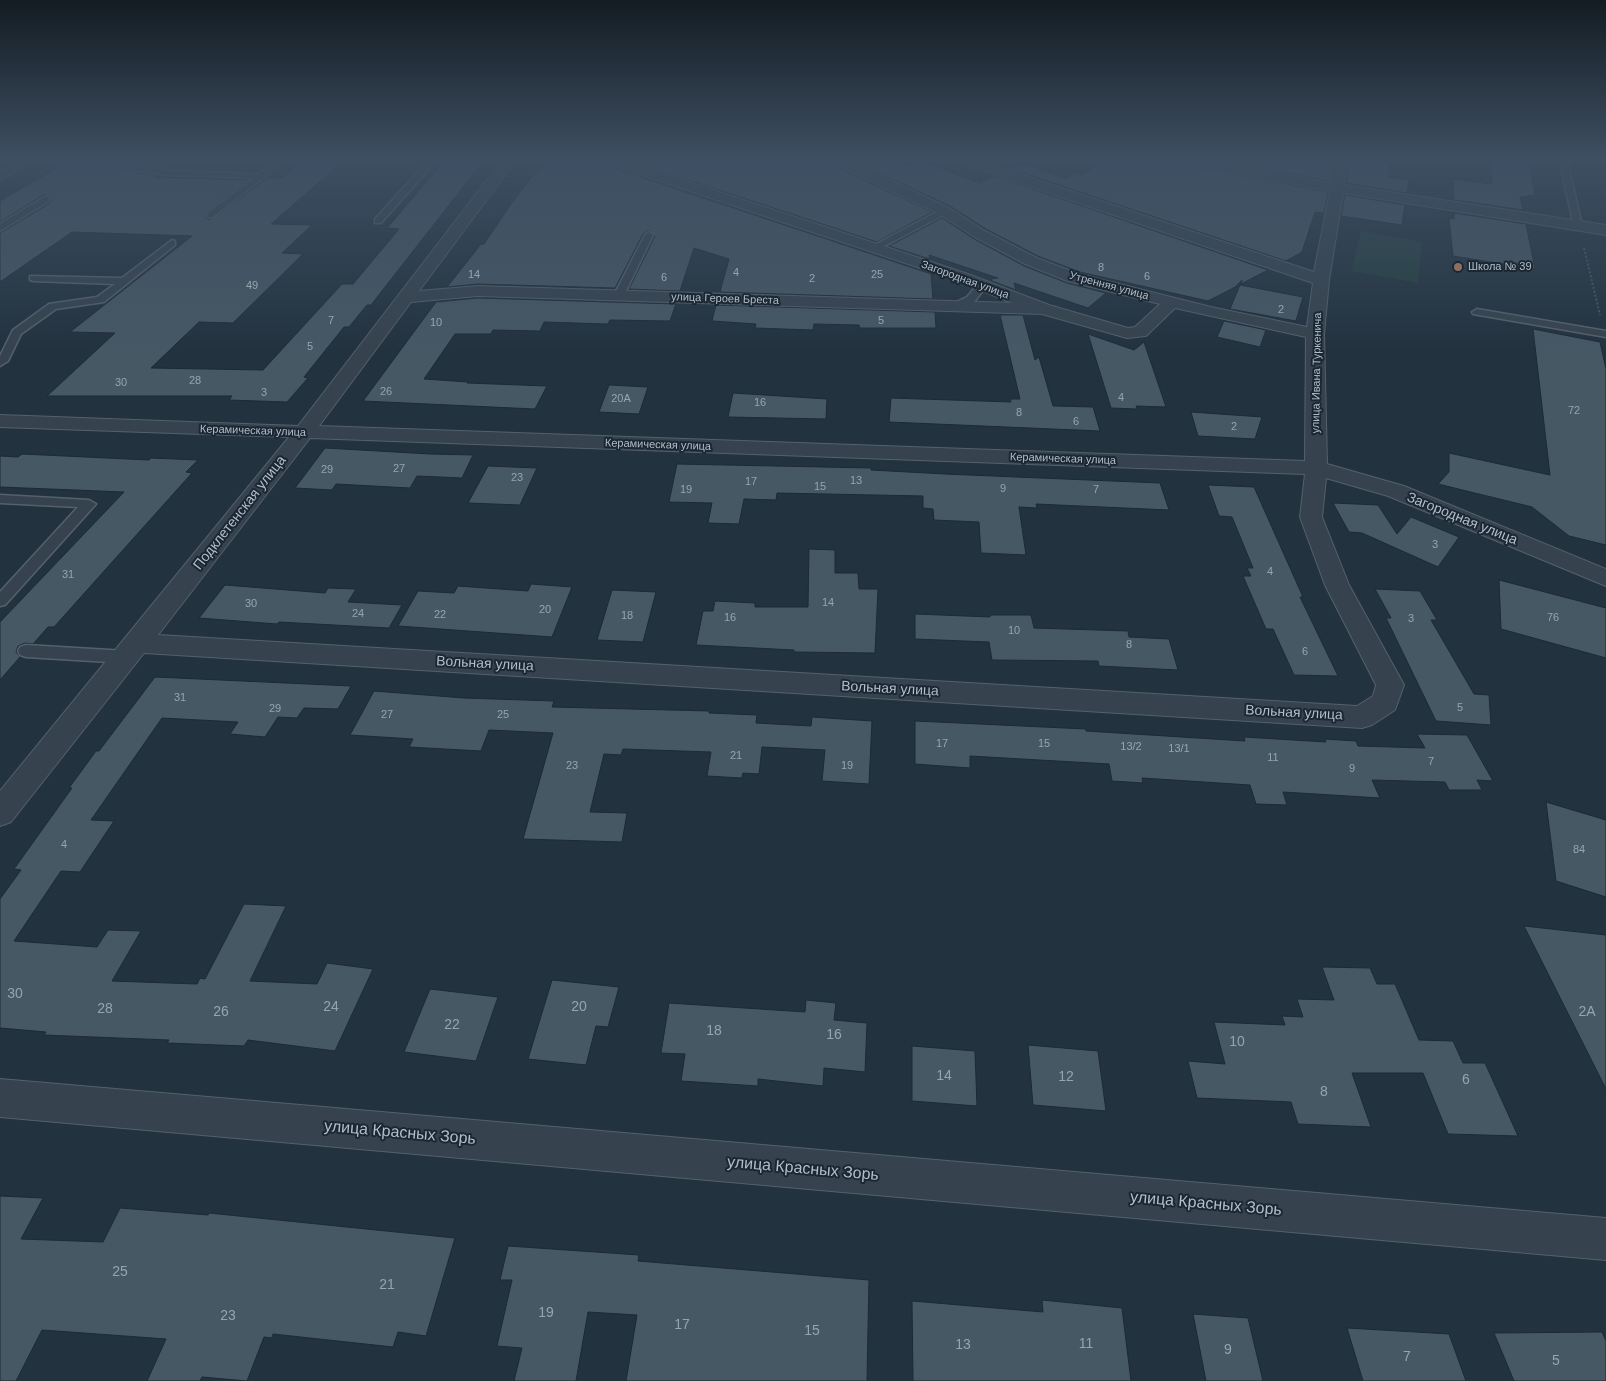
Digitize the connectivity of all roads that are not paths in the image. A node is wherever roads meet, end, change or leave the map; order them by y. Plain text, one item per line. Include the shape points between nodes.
1 (462, 223) edge
2 (801, 223) edge
3 (920, 223) edge
4 (963, 223) edge
5 (1153, 223) edge
6 (1331, 223) edge
7 (1562, 223) edge
8 (1578, 226) joint
9 (1606, 230) edge
10 (649, 235) dead end
11 (172, 243) dead end
12 (874, 248) junction
13 (33, 278) dead end
14 (1321, 280) junction
15 (123, 281) junction
16 (982, 285) junction
17 (620, 296) junction
18 (407, 297) junction
19 (1172, 302) junction
20 (956, 306) junction
21 (1043, 309) junction
22 (1477, 312) dead end
23 (1316, 334) junction
24 (1606, 334) edge
25 (0, 364) edge
26 (0, 421) edge
27 (304, 432) junction
28 (1316, 468) junction
29 (0, 500) edge
30 (1606, 578) edge
31 (0, 601) edge
32 (132, 650) junction
33 (26, 651) dead end
34 (0, 813) edge
35 (0, 1098) edge
36 (1606, 1239) edge

1 - 18 street, Подклетенская улица
2 - 12 street, Загородная улица
3 - 12 lane
4 - 19 street, Утренняя улица via 1031,261 1073,278
5 - 14 street
6 - 14 street, улица Ивана Туркенича
7 - 8 street
8 - 9 street
10 - 17 lane
11 - 15 lane
12 - 16 street, Загородная улица
13 - 15 lane
14 - 23 street, улица Ивана Туркенича
15 - 25 lane via 100,300 53,306 16,332
16 - 20 lane via 971,299
16 - 21 street, Загородная улица
17 - 18 street, улица Героев Бреста via 478,291
17 - 20 street, улица Героев Бреста
18 - 27 street, Подклетенская улица
19 - 21 street, Загородная улица via 1140,332 1127,333
19 - 23 street, Утренняя улица
20 - 21 street, улица Героев Бреста
22 - 24 lane
23 - 28 street, улица Ивана Туркенича
26 - 27 street, Керамическая улица
27 - 28 street, Керамическая улица
27 - 32 street, Подклетенская улица
28 - 30 street, Загородная улица via 1396,491
28 - 32 street, Вольная улица via 1311,517 1337,585 1390,685 1385,702 1362,717
29 - 31 lane via 89,504
32 - 33 lane
32 - 34 street, Подклетенская улица
35 - 36 street, улица Красных Зорь

